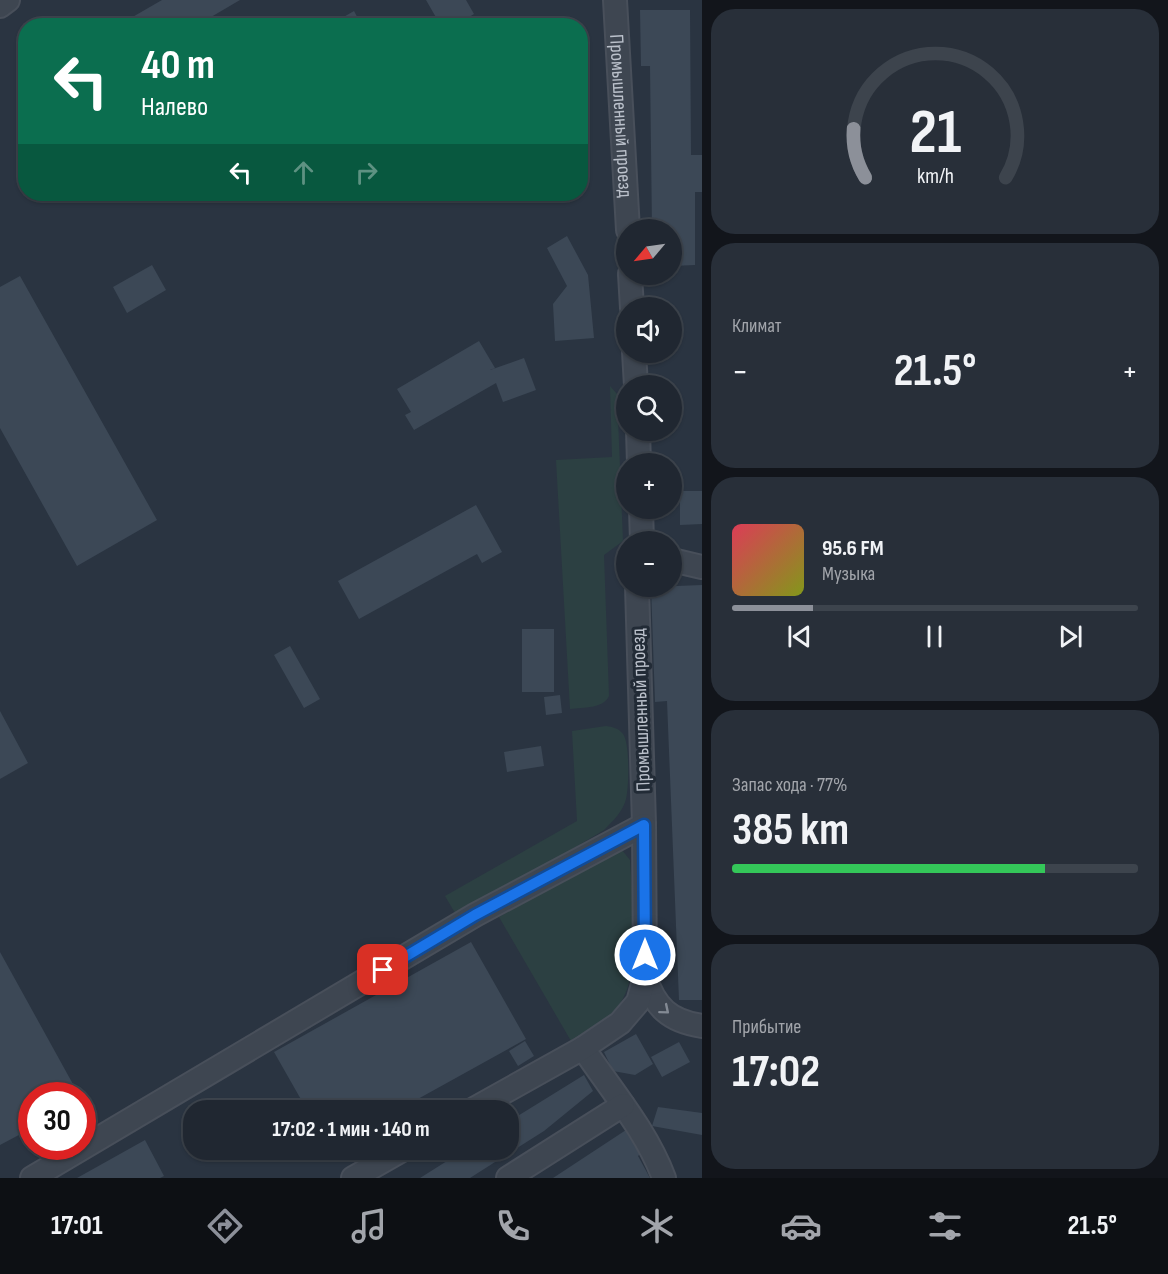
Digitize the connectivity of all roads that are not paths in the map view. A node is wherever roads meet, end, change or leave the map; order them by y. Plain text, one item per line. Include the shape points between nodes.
1 (8, 0) edge
2 (615, 0) edge
3 (0, 6) edge
4 (627, 219) edge
5 (682, 562) edge
6 (702, 567) edge
7 (637, 597) edge
8 (644, 825) junction
9 (645, 977) junction
10 (702, 1026) edge
11 (583, 1048) junction
12 (490, 1100) edge
13 (623, 1105) junction
14 (385, 1160) edge
15 (32, 1178) edge
16 (353, 1178) edge
17 (508, 1178) edge
18 (663, 1178) edge

1 - 3 street
2 - 4 street, Промышленный проезд
5 - 6 street
7 - 8 street, Промышленный проезд
8 - 9 street, Промышленный проезд
8 - 15 street via 475,915
9 -> 10 street via 662,1009 677,1019
9 - 11 street via 638,1002 629,1013
11 - 12 street
11 - 13 street
13 - 17 street
13 - 18 street via 657,1159
14 - 16 street

